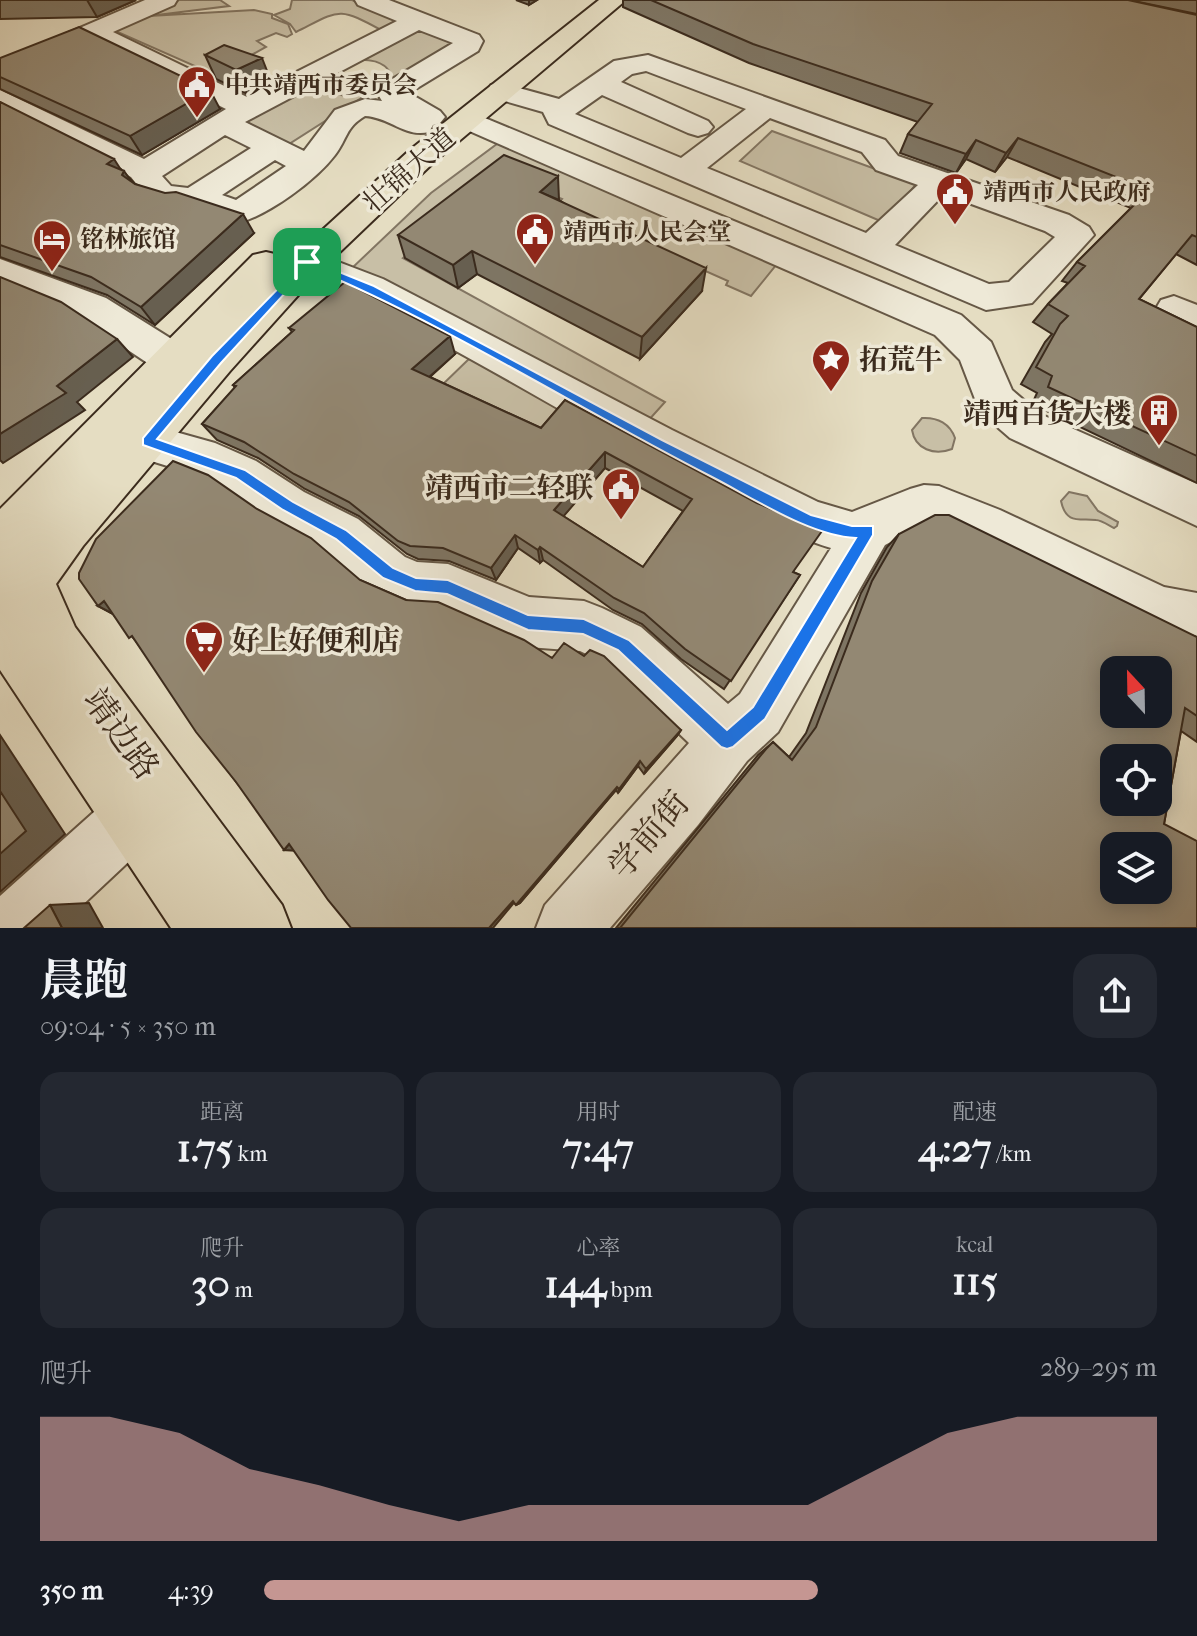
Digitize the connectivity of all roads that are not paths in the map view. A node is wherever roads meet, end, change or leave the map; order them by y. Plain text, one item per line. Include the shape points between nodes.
1 (165, 0) edge
2 (367, 0) edge
3 (589, 0) edge
4 (614, 0) edge
5 (452, 9) dead end
6 (413, 14) edge
7 (90, 31) junction
8 (14, 55) edge
9 (602, 84) junction
10 (501, 91) junction
11 (0, 99) edge
12 (563, 109) junction
13 (236, 116) junction
14 (755, 116) junction
15 (468, 120) junction
16 (424, 121) junction
17 (271, 149) junction
18 (697, 150) junction
19 (306, 164) junction
20 (145, 172) junction
21 (938, 181) junction
22 (196, 197) junction
23 (871, 248) junction
24 (307, 262) junction
25 (1, 271) edge
26 (172, 359) junction
27 (147, 442) junction
28 (1197, 506) edge
29 (868, 530) junction
30 (6, 570) edge
31 (1197, 618) edge
32 (727, 741) junction
33 (134, 816) junction
34 (12, 928) edge
35 (209, 928) edge
36 (259, 928) edge
37 (568, 928) edge

1 - 7 street
2 - 6 street
3 - 16 main road, 壮锦大道
4 - 10 main road, 壮锦大道
5 - 6 street
6 - 13 street
6 - 16 street via 470,41 394,90 393,96
7 - 8 street via 47,52 30,42
7 - 13 street
9 - 12 street
9 - 14 street via 624,67 648,63
9 - 18 street
10 - 12 street
10 - 15 main road, 壮锦大道
11 - 20 street
12 - 18 street via 559,118
13 - 17 street
13 - 20 street
14 - 18 street
14 - 21 street via 874,146 887,163
15 - 24 main road, 壮锦大道
15 - 28 street via 927,314 955,330 977,352 995,400 1025,426
16 - 19 street via 363,107 341,120 324,150
16 - 26 main road, 壮锦大道 via 287,243
17 - 19 street
17 - 22 street
18 - 23 street
19 - 22 street via 246,210 228,211
20 - 22 street via 160,193
21 - 23 street
21 - 23 street via 1077,235 1019,294 1006,298 986,297
24 - 27 main road, 壮锦大道
24 - 29 street via 370,288 808,520 852,533
25 - 26 street via 93,308
26 - 30 main road, 壮锦大道 via 63,479
27 - 30 main road, 壮锦大道 via 66,531
27 - 32 street via 240,474 415,585 448,587 528,622 584,626 623,645
29 - 31 street via 910,509 939,506 1160,611
29 - 32 street, 学前街 via 759,713
30 - 33 main road, 靖边路
30 - 36 main road, 靖边路
32 - 37 street, 学前街
33 - 34 street
33 - 35 main road, 靖边路

